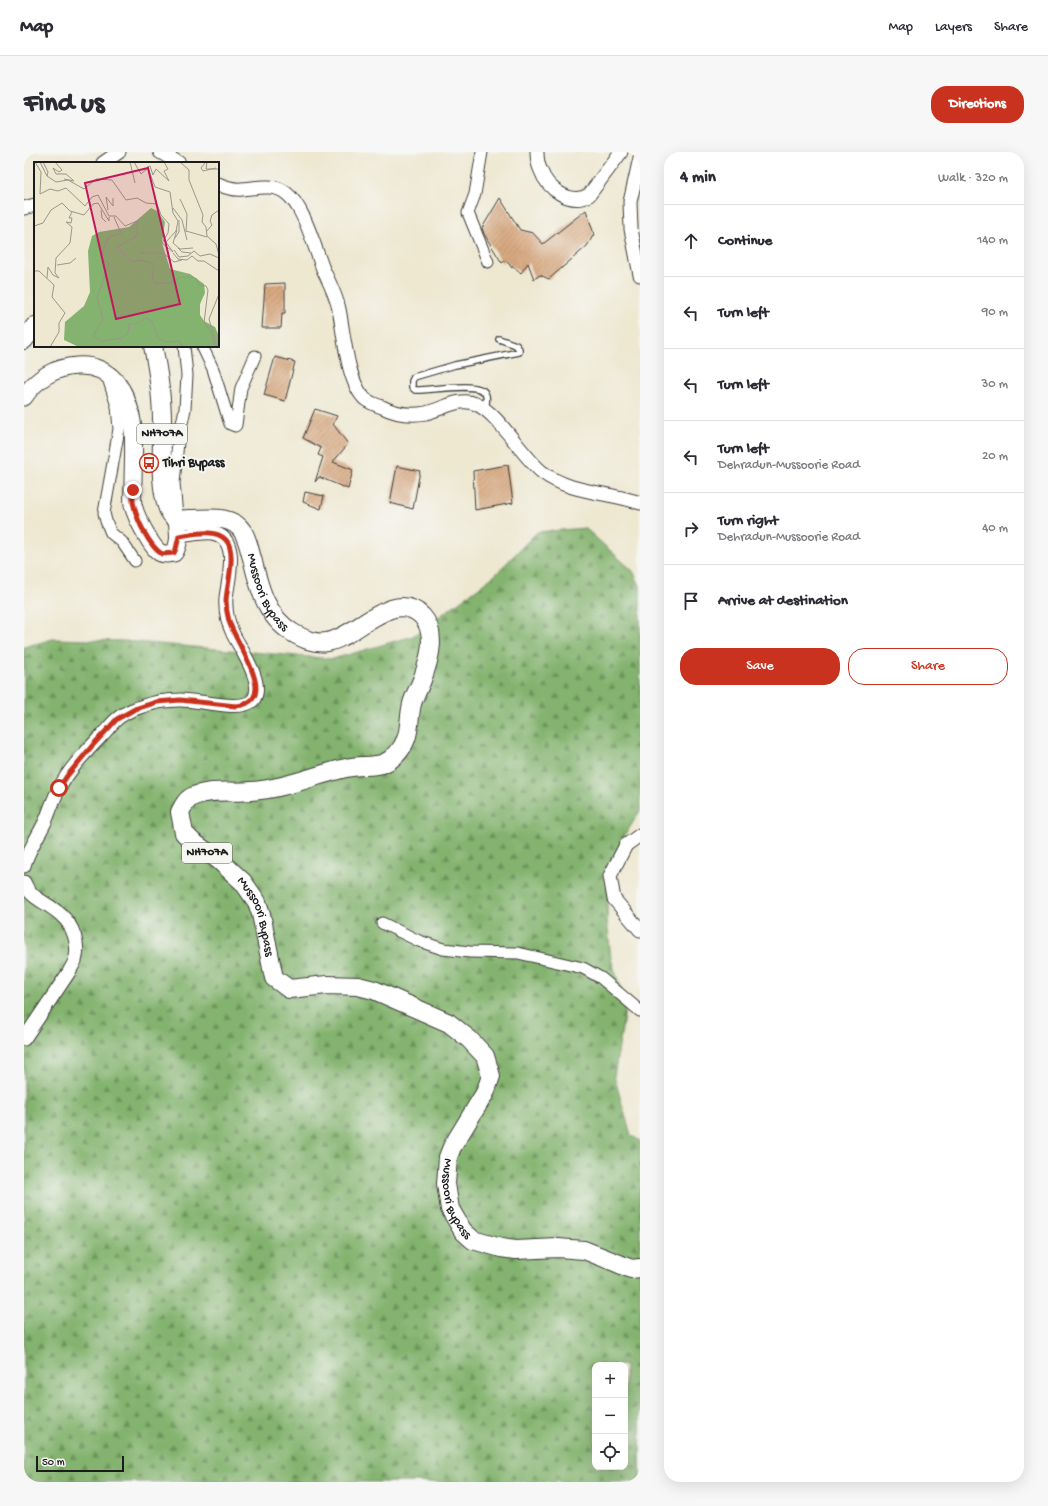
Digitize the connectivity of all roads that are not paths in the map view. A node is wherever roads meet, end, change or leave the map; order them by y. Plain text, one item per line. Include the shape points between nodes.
1 (118, 152) edge
2 (160, 152) edge
3 (482, 152) edge
4 (537, 152) edge
5 (621, 152) edge
6 (640, 158) edge
7 (104, 162) edge
8 (177, 162) edge
9 (219, 184) edge
10 (34, 205) edge
11 (24, 208) edge
12 (488, 262) dead end
13 (640, 275) edge
14 (34, 327) edge
15 (24, 340) edge
16 (499, 340) dead end
17 (153, 347) edge
18 (184, 347) edge
19 (202, 347) edge
20 (255, 356) dead end
21 (108, 374) junction
22 (24, 398) edge
23 (484, 409) junction
24 (640, 503) edge
25 (178, 528) junction
26 (135, 562) dead end
27 (640, 835) edge
28 (24, 866) edge
29 (24, 882) edge
30 (382, 923) dead end
31 (640, 930) edge
32 (640, 1010) edge
33 (24, 1039) edge
34 (640, 1268) edge

1 - 7 street
2 - 8 street
3 - 12 street via 468,213
4 - 5 street via 540,171 548,183 566,197 584,198 589,195
6 - 13 street via 630,202 631,229
9 - 23 street via 241,189 266,186 275,188 286,193 299,208 337,302 351,375 356,387 367,400 391,411 410,415 427,413 462,402 476,404
10 - 11 street
14 - 15 highway
16 - 23 lane via 518,346 519,352 455,365 414,377 412,381 415,390 466,387 480,389 487,397
17 - 25 highway, NH707A via 162,399 163,484 168,508
18 - 25 street via 187,375 185,409 174,478
19 - 20 street via 213,369 230,424 235,426 241,388
21 - 22 main road via 88,367 66,367 41,380
21 - 25 main road via 125,396 134,431 133,504 137,519 154,547 162,554 174,553
21 - 26 street via 118,406 119,429 104,513 111,533 122,542
23 - 24 street via 542,472 575,488 628,498
25 - 28 street via 219,535 228,543 230,571 227,614 232,631 252,670 257,692 254,699 236,706 180,700 157,702 135,709 117,719 63,782
25 - 34 highway, Mussoori Bypass / NH707A via 212,518 232,522 238,526 248,541 261,594 268,608 288,630 302,639 314,643 342,638 384,611 396,607 407,608 424,618 431,638 430,657 412,702 406,740 394,757 382,764 348,768 282,786 252,791 219,791 194,796 185,802 180,812 184,833 243,882 257,902 274,978 288,989 327,985 358,986 374,990 448,1022 485,1056 491,1076 489,1084 448,1157 446,1184 450,1210 463,1231 473,1240 501,1248 584,1250 631,1269
27 - 31 street via 626,845 610,876 614,899
29 - 33 street via 31,894 62,915 75,938 76,949 75,961 69,972
30 - 32 street via 419,941 443,949 518,953 582,968 601,978

